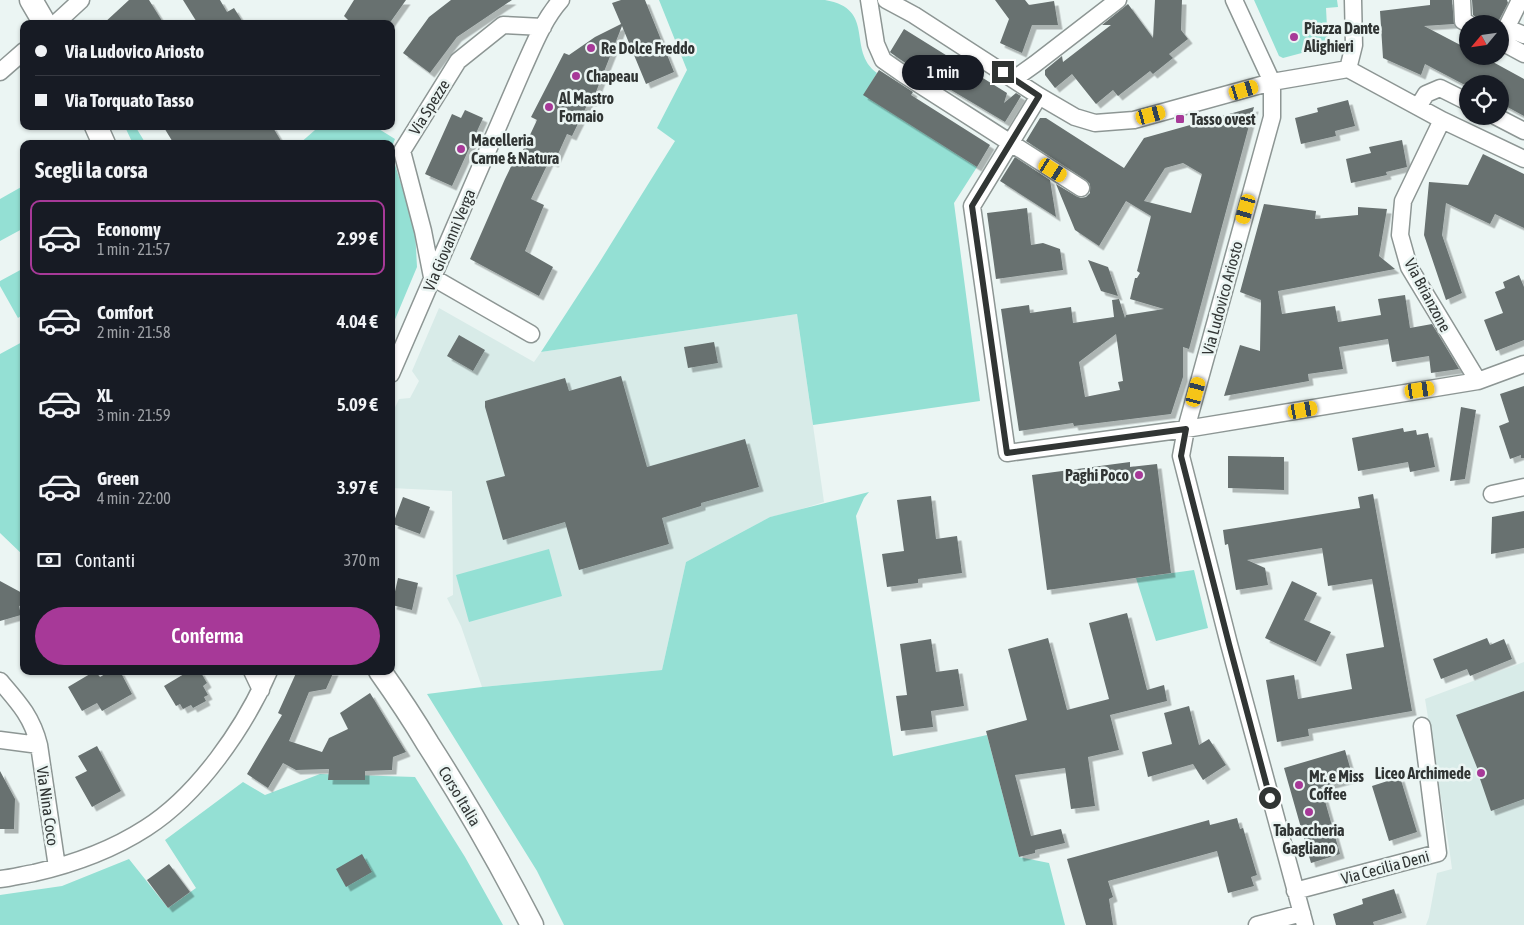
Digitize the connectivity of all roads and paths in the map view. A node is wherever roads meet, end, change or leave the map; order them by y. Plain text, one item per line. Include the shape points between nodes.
1 (31, 0) edge
2 (81, 0) edge
3 (561, 0) edge
4 (869, 0) edge
5 (886, 0) edge
6 (1118, 0) edge
7 (1234, 0) edge
8 (1352, 0) edge
9 (1462, 0) edge
10 (1520, 0) edge
11 (1463, 15) edge
12 (43, 20) edge
13 (59, 20) edge
14 (1509, 22) edge
15 (544, 27) junction
16 (1524, 35) edge
17 (1509, 36) edge
18 (1509, 42) edge
19 (20, 54) edge
20 (1524, 54) edge
21 (1352, 70) junction
22 (0, 72) edge
23 (1014, 79) junction
24 (1272, 82) junction
25 (1039, 96) junction
26 (1459, 98) edge
27 (1418, 107) junction
28 (1442, 120) junction
29 (1509, 123) edge
30 (1524, 131) edge
31 (1010, 143) junction
32 (1524, 159) edge
33 (1081, 188) dead end
34 (432, 277) junction
35 (531, 334) dead end
36 (1524, 364) edge
37 (395, 365) edge
38 (1478, 381) junction
39 (1186, 429) junction
40 (1524, 487) edge
41 (1492, 494) dead end
42 (254, 675) edge
43 (267, 675) edge
44 (383, 675) edge
45 (0, 681) edge
46 (261, 690) junction
47 (1422, 726) dead end
48 (0, 740) edge
49 (39, 745) junction
50 (57, 868) junction
51 (0, 879) edge
52 (1296, 890) junction
53 (1303, 919) edge
54 (532, 925) edge
55 (1257, 925) edge

1 - 12 street
2 - 13 street
3 - 15 street, Via Giovanni Verga
4 - 31 street via 876,44 883,60
5 - 23 street
6 - 23 street
7 - 24 street
8 - 21 street
9 - 11 street
10 - 14 street
15 - 34 street, Via Giovanni Verga
15 - 34 street, Via Spezze via 503,25 458,61 402,151
16 - 17 street
18 - 20 street
19 - 22 street
21 - 24 street
21 - 27 street
23 - 25 street
24 - 25 street via 1134,120 1095,123 1075,117
24 - 39 street, Via Ludovico Ariosto via 1272,117
25 - 31 street
26 - 27 street via 1440,88 1426,94
27 - 28 street
28 - 32 street
28 - 38 street, Via Brianzone via 1403,201 1400,234 1409,267
29 - 30 street
31 - 33 street
31 - 39 street via 972,206 1007,453
34 - 35 street
34 - 37 street, Via Giovanni Verga
36 - 38 street
38 - 39 street
39 - 52 street, Via Ludovico Ariosto via 1181,456
40 - 41 street
42 - 46 street
43 - 46 street
44 - 54 street, Corso Italia via 447,773
45 - 49 street, Via Nina Coco via 34,727
46 - 50 street via 230,743 176,804 118,844
47 - 52 street, Via Cecilia Deni via 1438,853
48 - 49 street, Via Nina Coco
49 - 50 street, Via Nina Coco
50 - 51 street
52 - 53 street, Via Ludovico Ariosto
53 - 55 street

